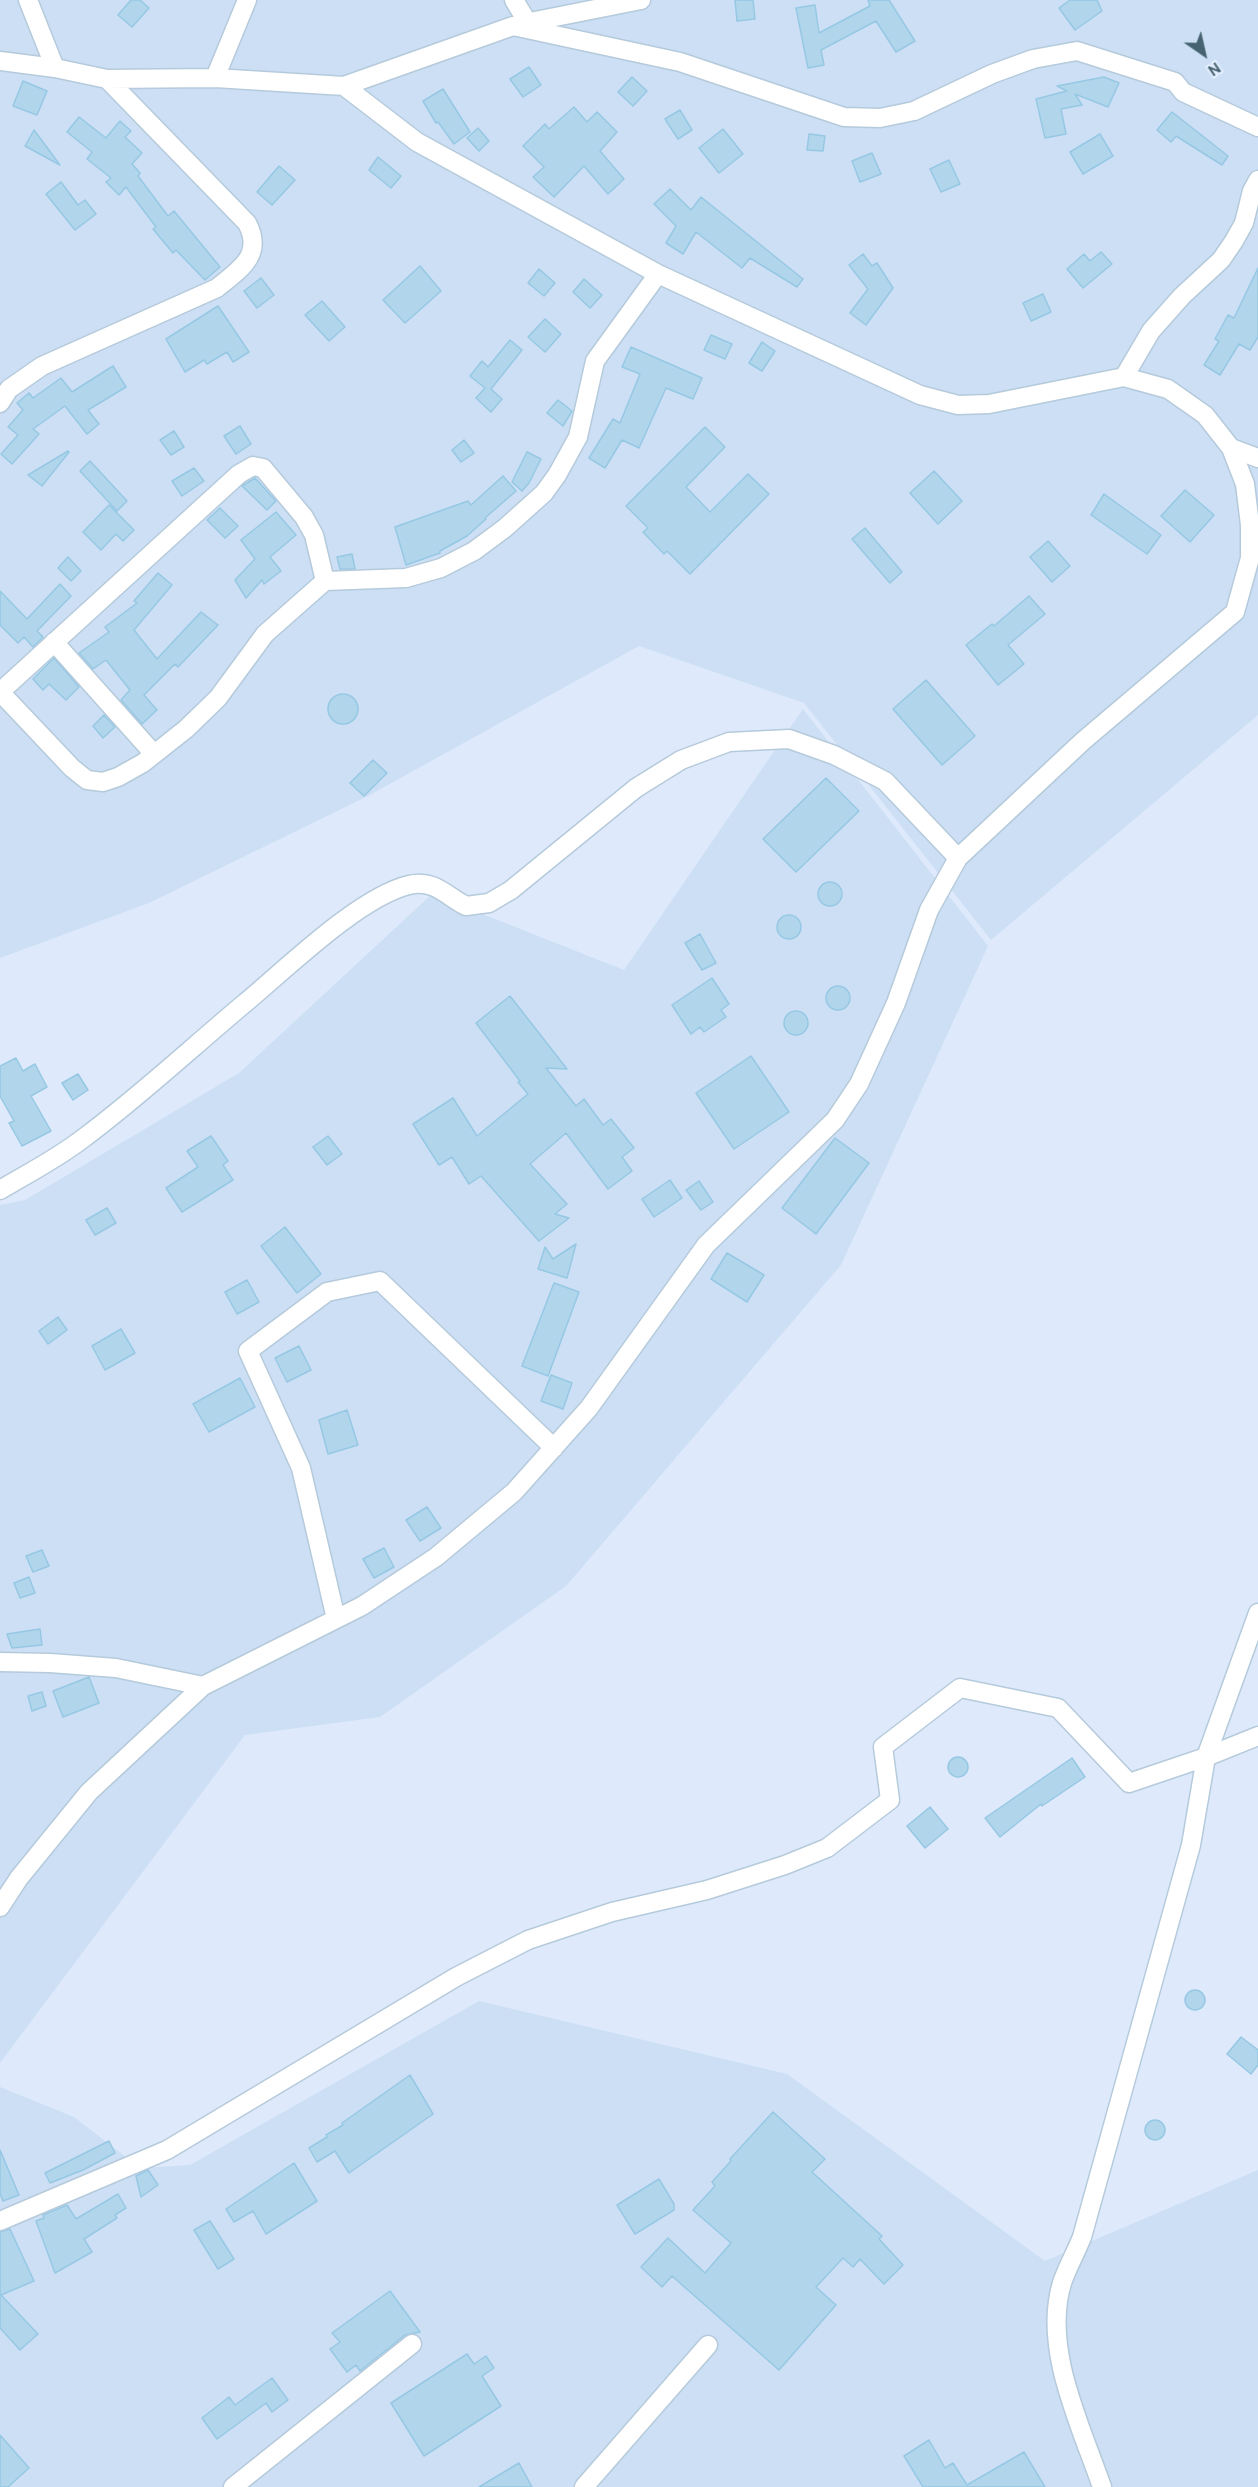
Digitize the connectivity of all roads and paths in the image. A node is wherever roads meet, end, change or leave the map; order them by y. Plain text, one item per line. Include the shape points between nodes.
1 (28, 0) edge
2 (247, 0) edge
3 (514, 0) edge
4 (642, 0) edge
5 (520, 24) junction
6 (0, 62) edge
7 (55, 68) junction
8 (215, 78) junction
9 (107, 80) junction
10 (344, 86) junction
11 (1258, 127) edge
12 (1258, 180) edge
13 (658, 274) junction
14 (1124, 377) junction
15 (0, 403) edge
16 (1231, 448) junction
17 (1258, 458) edge
18 (1254, 560) edge
19 (325, 581) junction
20 (54, 642) junction
21 (0, 692) edge
22 (154, 754) junction
23 (958, 858) junction
24 (0, 1190) edge
25 (554, 1448) junction
26 (1258, 1613) edge
27 (336, 1619) junction
28 (0, 1662) edge
29 (203, 1686) junction
30 (1258, 1736) edge
31 (1206, 1757) junction
32 (0, 1907) edge
33 (0, 2221) edge
34 (411, 2344) dead end
35 (708, 2345) dead end
36 (233, 2487) edge
37 (584, 2487) edge
38 (1102, 2487) edge

1 - 7 street
2 - 8 street
3 - 5 street
4 - 5 street
5 - 10 street
5 - 11 street via 680,62 853,117 880,118 914,111 992,74 1033,59 1077,51 1175,82 1183,92
6 - 7 street
7 - 9 street
8 - 9 street
8 - 10 street
9 - 15 street via 247,223 255,242 251,255 218,288 42,366 9,389
10 - 13 street via 417,142
12 - 14 street via 1234,241 1221,260 1158,323
13 - 14 street via 921,395 958,405 989,404
13 - 19 street via 596,361 578,437 544,493 474,551 441,568 406,578
14 - 16 street via 1168,389 1205,415
16 - 17 street
16 - 18 street via 1245,484
18 - 23 street via 1235,612 1083,741
19 - 20 street via 314,535 304,517 262,468 253,465
19 - 22 street via 265,634 218,698
20 - 21 street
20 - 22 street
21 - 22 street via 87,780 103,782 118,777
23 - 24 street via 885,781 834,755 789,739 729,742 681,760 636,788 511,890 489,903 466,906 429,883 391,891 364,906 80,1141
23 - 25 street via 929,910 896,1003 859,1084 835,1120 706,1245 589,1408
25 - 27 street via 514,1492 436,1557
25 - 27 street via 380,1281 327,1292 248,1351 301,1468
26 - 31 street
27 - 29 street
28 - 29 street via 116,1668
29 - 32 street via 88,1792
30 - 31 street
31 - 33 street via 1129,1783 1058,1708 960,1688 884,1747 890,1800 827,1848 707,1890 612,1912 528,1940 456,1977 166,2150
31 - 38 street via 1191,1845 1082,2237 1062,2284 1056,2321 1058,2354
34 - 36 street
35 - 37 street

